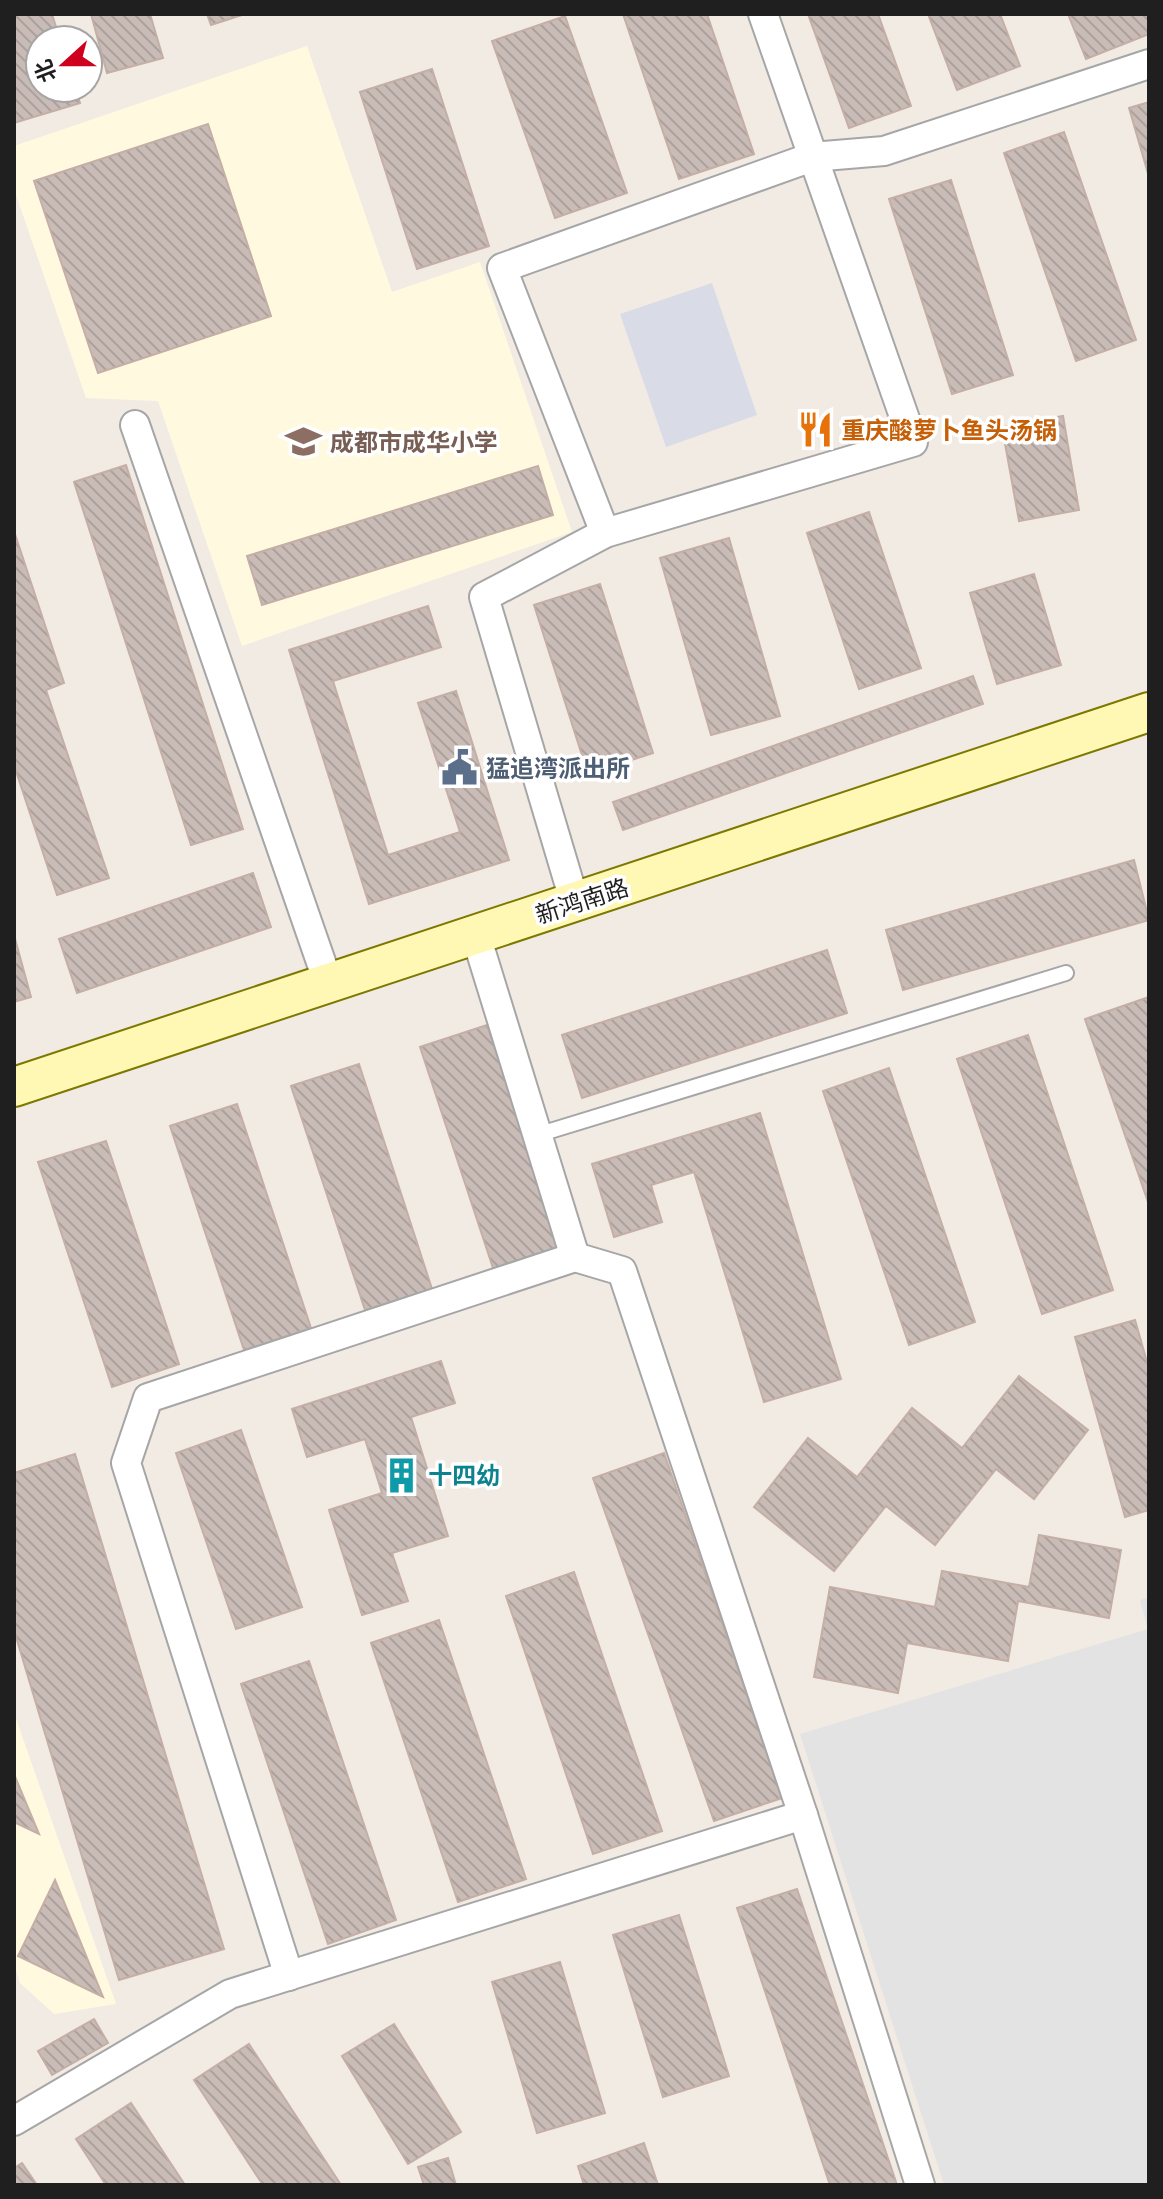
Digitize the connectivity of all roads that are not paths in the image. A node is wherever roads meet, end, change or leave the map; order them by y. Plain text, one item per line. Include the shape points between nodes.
1 (763, 14) edge
2 (1149, 64) edge
3 (812, 157) junction
4 (135, 425) dead end
5 (605, 533) junction
6 (1149, 712) edge
7 (575, 903) junction
8 (476, 936) junction
9 (1066, 973) dead end
10 (329, 985) junction
11 (14, 1087) edge
12 (537, 1135) junction
13 (575, 1257) junction
14 (803, 1815) junction
15 (289, 1976) junction
16 (14, 2121) edge
17 (920, 2185) edge

1 - 3 street
2 - 3 street via 884,151
3 - 5 street via 502,268
3 - 5 street via 913,442
4 - 10 street
5 - 7 street via 484,597
6 - 7 street, 新鸿南路
7 - 8 street, 新鸿南路
8 - 10 street, 新鸿南路
8 - 12 street
9 - 12 lane
10 - 11 street, 新鸿南路
12 - 13 street
13 - 14 street via 622,1271
13 - 15 street via 148,1398 126,1463
14 - 15 street
14 - 17 street
15 - 16 street via 230,1994

